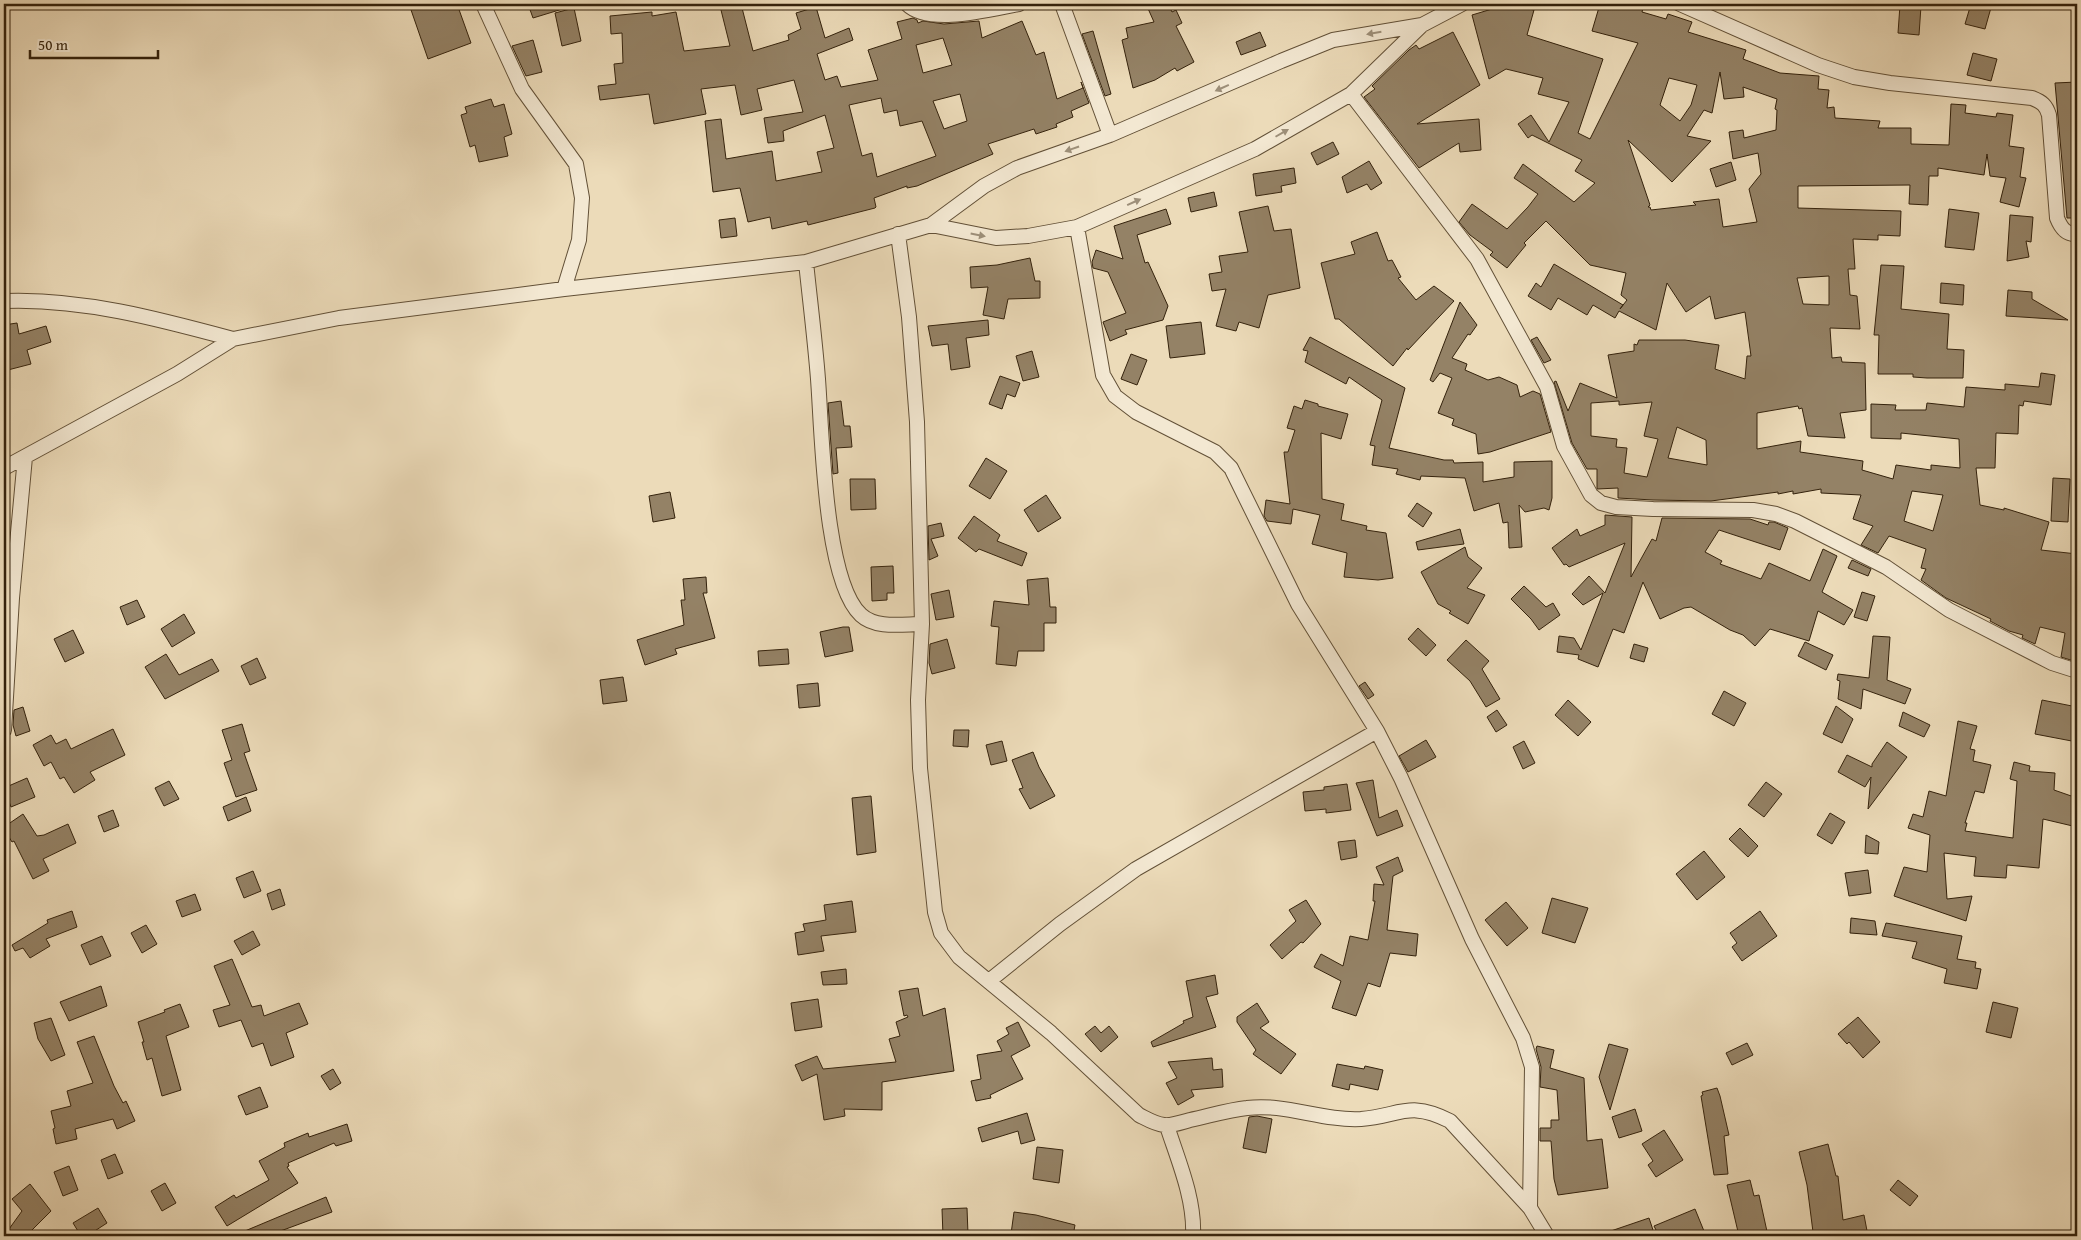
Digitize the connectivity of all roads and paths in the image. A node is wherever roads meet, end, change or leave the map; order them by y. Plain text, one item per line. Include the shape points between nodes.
1 (483, 4) edge
2 (907, 4) edge
3 (1019, 4) edge
4 (1062, 4) edge
5 (1680, 4) edge
6 (1457, 5) edge
7 (1422, 25) junction
8 (1351, 94) junction
9 (1110, 136) junction
10 (930, 225) junction
11 (1077, 227) junction
12 (898, 234) junction
13 (2077, 234) edge
14 (806, 262) junction
15 (564, 289) junction
16 (4, 301) edge
17 (233, 339) junction
18 (25, 456) junction
19 (4, 468) edge
20 (922, 624) junction
21 (2077, 671) edge
22 (4, 730) edge
23 (1377, 731) junction
24 (989, 982) junction
25 (1167, 1126) junction
26 (1530, 1208) junction
27 (1193, 1236) edge
28 (1547, 1236) edge

1 - 15 street via 522,90 576,164 582,198 579,240
2 - 3 street via 923,13 936,15
4 - 9 street
5 - 13 street via 1818,65 1854,77 2032,98 2042,102 2049,115 2057,218 2065,231
6 - 7 street
7 - 8 street
7 -> 9 street via 1333,40
11 -> 8 street via 1255,148
8 - 21 street via 1477,260 1547,387 1564,446 1591,495 1601,503 1653,509 1753,510 1795,521 1886,567 1949,610 2052,663
9 -> 10 street via 1018,168 984,186
10 -> 11 street via 996,238
10 - 12 street
11 - 23 street via 1103,375 1116,396 1136,412 1215,452 1231,468 1298,604
12 - 14 street
12 - 20 street via 909,317 917,422
14 - 15 street
14 - 20 street via 829,522 841,576 860,614 871,622
15 - 17 street via 339,318
16 - 17 street via 93,307 170,322
17 - 18 street via 178,374
18 - 19 street
18 - 22 street
20 - 24 street via 918,700 920,768 934,912 940,933 959,956
23 - 24 street via 1136,869 1060,924
23 - 26 street via 1472,939 1528,1051 1532,1067
24 - 25 street via 1051,1033 1140,1115
25 - 26 street via 1247,1108 1361,1118 1423,1110 1450,1121
25 - 27 street via 1184,1181
26 - 28 street

